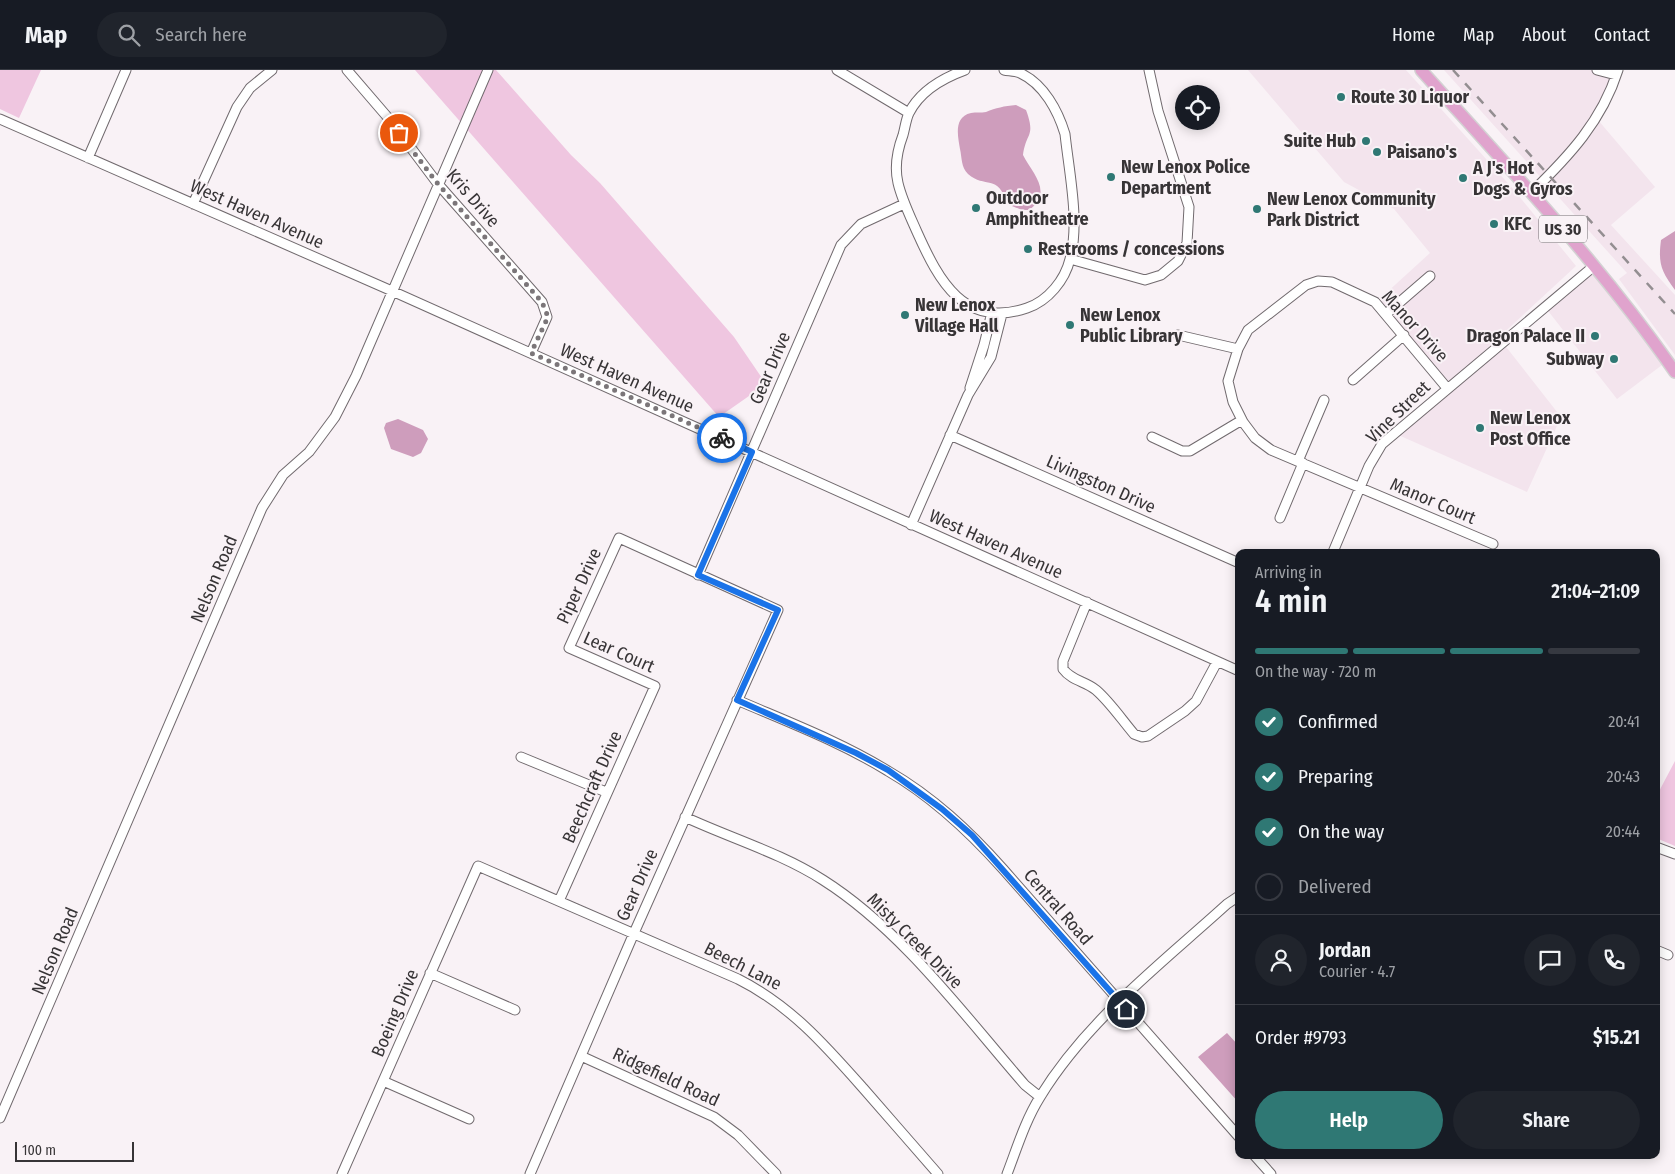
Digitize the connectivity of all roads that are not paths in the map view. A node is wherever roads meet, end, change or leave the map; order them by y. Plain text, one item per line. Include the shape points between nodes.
1 (126, 70) edge
2 (272, 70) edge
3 (347, 70) edge
4 (488, 70) edge
5 (838, 70) edge
6 (965, 70) edge
7 (1004, 70) edge
8 (1149, 70) edge
9 (1421, 70) edge
10 (1597, 70) edge
11 (1617, 73) edge
12 (908, 113) junction
13 (0, 119) edge
14 (88, 158) junction
15 (438, 184) junction
16 (1532, 192) junction
17 (194, 204) junction
18 (904, 204) junction
19 (1070, 259) junction
20 (1594, 266) junction
21 (1430, 276) dead end
22 (392, 290) junction
23 (992, 312) junction
24 (1002, 314) junction
25 (1386, 314) junction
26 (1178, 335) dead end
27 (1404, 336) junction
28 (1238, 349) junction
29 (531, 353) junction
30 (1675, 372) edge
31 (1353, 380) dead end
32 (1447, 388) junction
33 (968, 395) junction
34 (1324, 400) dead end
35 (1242, 420) junction
36 (950, 435) junction
37 (1152, 437) dead end
38 (752, 452) junction
39 (1301, 462) junction
40 (1360, 488) junction
41 (1280, 518) dead end
42 (911, 525) junction
43 (1493, 544) dead end
44 (1334, 549) edge
45 (1235, 561) edge
46 (698, 575) junction
47 (1087, 602) junction
48 (569, 648) joint
49 (1217, 662) junction
50 (1235, 669) edge
51 (655, 686) joint
52 (737, 700) junction
53 (521, 757) dead end
54 (606, 792) junction
55 (685, 817) junction
56 (1660, 848) edge
57 (1675, 854) edge
58 (478, 866) joint
59 (1235, 899) edge
60 (559, 901) junction
61 (634, 933) junction
62 (1660, 952) edge
63 (1668, 955) dead end
64 (430, 972) junction
65 (1119, 1001) junction
66 (515, 1010) dead end
67 (581, 1056) junction
68 (383, 1081) junction
69 (1040, 1097) junction
70 (0, 1118) edge
71 (469, 1119) dead end
72 (1235, 1133) edge
73 (1258, 1159) edge
74 (342, 1174) edge
75 (530, 1174) edge
76 (776, 1174) edge
77 (938, 1174) edge
78 (1008, 1174) edge
79 (1271, 1174) edge

1 - 14 street
2 - 17 street via 242,97
3 - 15 street, Kris Drive
4 - 15 street, Nelson Road
5 - 12 street
6 - 12 street via 944,78 928,90
7 - 19 street via 1020,73 1038,87 1052,101 1062,122 1074,218
8 - 19 street via 1158,111 1189,208 1186,243 1178,262 1161,275 1145,280
9 - 16 main road, US 30
10 - 11 street
11 - 16 street via 1606,101 1585,136
12 - 18 street via 896,165
13 - 14 street, West Haven Avenue
14 - 17 street, West Haven Avenue
15 - 22 street, Nelson Road
15 - 29 street, Kris Drive via 542,302 548,317
16 - 20 main road, US 30
17 - 22 street, West Haven Avenue
18 - 23 street via 936,274 962,301
18 - 38 street, Gear Drive via 861,224 841,245
19 - 24 street via 1060,281 1048,296 1034,305
20 - 30 main road, US 30
20 - 32 street, Vine Street
21 - 25 street
22 - 29 street, West Haven Avenue
22 - 70 street, Nelson Road via 335,417 308,452 283,475 262,508
23 - 24 street
23 - 33 street
24 - 33 street via 992,357
25 - 27 street, Manor Drive
25 - 28 street, Manor Drive via 1365,296 1332,282 1318,281 1306,286 1248,330
26 - 28 street
27 - 31 street
27 - 32 street, Manor Drive
28 - 35 street, Manor Drive via 1228,381
29 - 38 street, West Haven Avenue
32 - 40 street, Vine Street via 1382,444
33 - 36 street
34 - 39 street
35 - 37 street via 1190,451 1182,451
35 - 39 street, Manor Drive via 1255,438 1271,450
36 - 42 street
36 - 45 street, Livingston Drive
38 - 42 street, West Haven Avenue
38 - 46 street, Gear Drive
39 - 40 street, Manor Drive
39 - 41 street
40 - 43 street, Manor Court
40 - 44 street, Vine Street
42 - 47 street, West Haven Avenue
46 - 48 street, Piper Drive via 619,538
46 - 52 street, Gear Drive via 778,610
47 - 49 street, West Haven Avenue
47 - 49 street via 1063,661 1063,669 1072,678 1094,688 1134,734 1148,736 1196,702
48 - 51 street, Lear Court
49 - 50 street, West Haven Avenue
51 - 54 street, Beechcraft Drive
52 - 55 street, Gear Drive
52 - 65 street, Central Road via 888,770 942,809 978,842
53 - 54 street
54 - 60 street, Beechcraft Drive
55 - 61 street, Gear Drive
55 - 69 street, Misty Creek Drive via 805,870 867,912 929,975 1025,1085
56 - 57 street
58 - 60 street, Beech Lane
58 - 64 street, Boeing Drive
59 - 65 street
60 - 61 street, Beech Lane
61 - 67 street, Gear Drive
61 - 77 street, Beech Lane via 738,979 782,1005 826,1046
62 - 63 street
64 - 66 street
64 - 68 street, Boeing Drive
65 - 69 street via 1086,1035
65 - 72 street, Central Road
67 - 75 street, Gear Drive
67 - 76 street, Ridgefield Road via 714,1117 738,1135
68 - 71 street
68 - 74 street, Boeing Drive
69 - 78 street via 1026,1122
73 - 79 street

